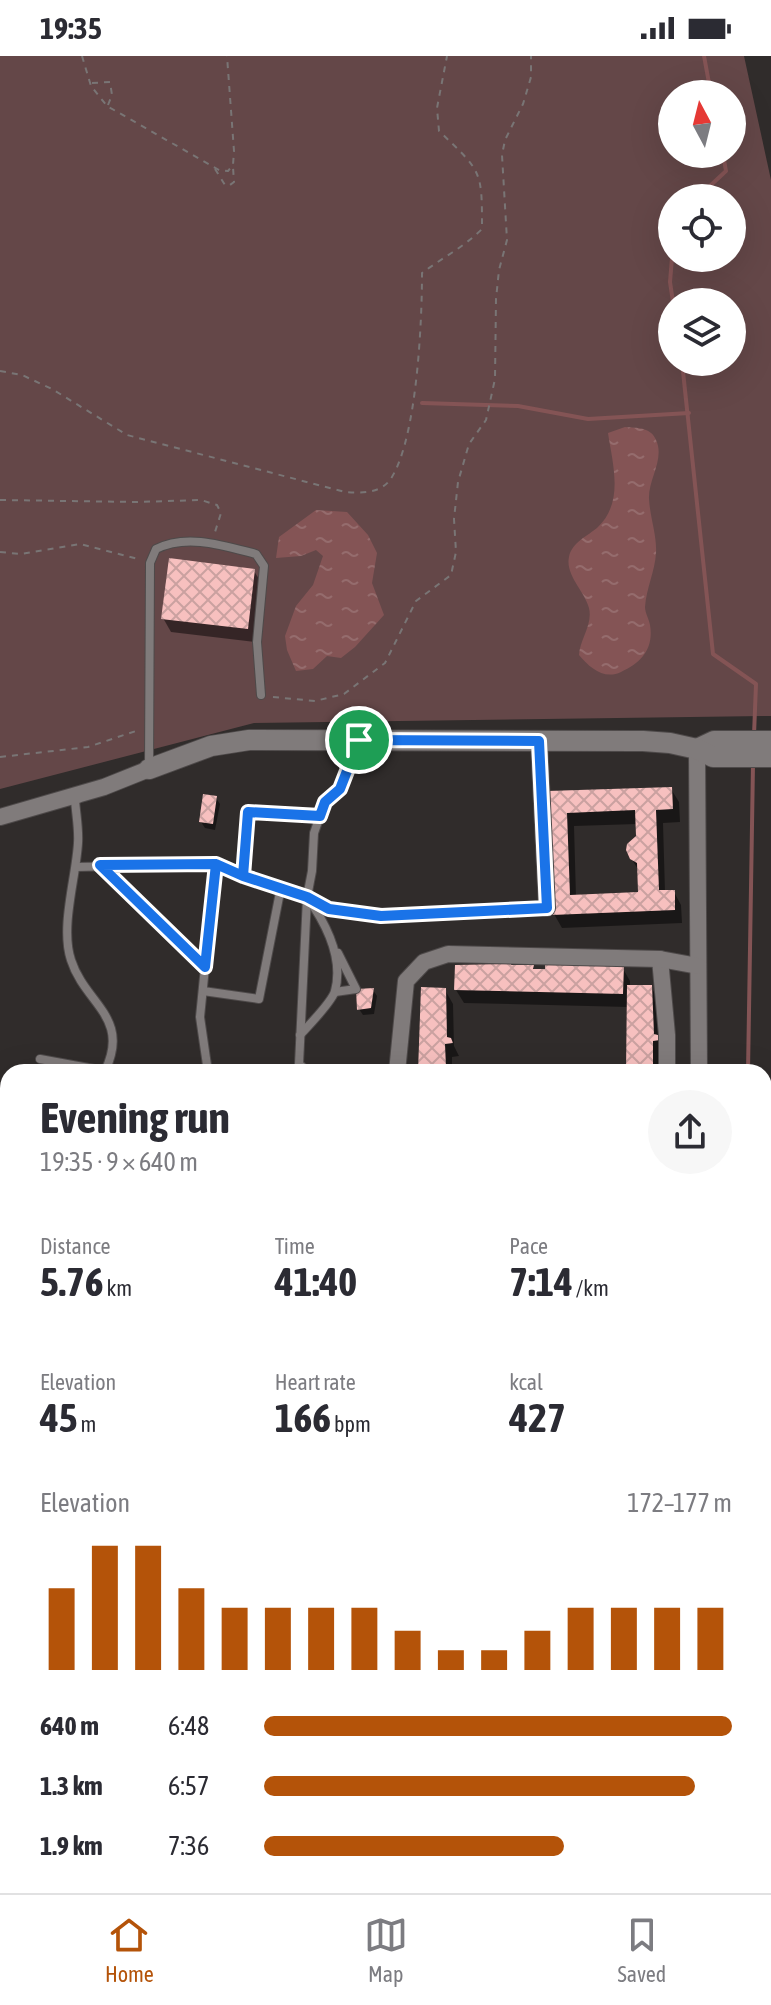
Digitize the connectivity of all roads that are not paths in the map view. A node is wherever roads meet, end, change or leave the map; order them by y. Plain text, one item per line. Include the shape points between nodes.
1 (261, 695) road end
2 (359, 740) junction
3 (539, 741) junction
4 (771, 741) edge
5 (697, 749) junction
6 (741, 749) junction
7 (771, 757) edge
8 (149, 769) junction
9 (320, 816) junction
10 (0, 817) edge
11 (216, 864) junction
12 (100, 865) junction
13 (76, 867) junction
14 (243, 876) junction
15 (281, 887) junction
16 (307, 897) junction
17 (547, 908) joint
18 (329, 934) junction
19 (660, 959) junction
20 (698, 966) junction
21 (205, 967) junction
22 (203, 991) junction
23 (335, 992) junction
24 (300, 1035) junction
25 (40, 1059) dead end
26 (62, 1063) joint
27 (67, 1064) edge
28 (108, 1064) edge
29 (207, 1064) edge
30 (299, 1064) edge
31 (398, 1064) edge
32 (667, 1064) edge
33 (699, 1064) edge

1 - 8 lane via 257,642 264,566 256,554 211,542 167,543 156,549 150,563
2 - 3 street
2 - 8 street via 249,740 196,751
2 - 9 lane via 340,789 325,802
3 - 5 street via 643,741
3 - 17 street
4 - 6 street
5 - 6 street via 713,757
5 - 20 street
6 - 7 street
8 - 10 street
8 - 13 lane via 149,776 75,800
9 - 14 lane via 248,812
9 - 16 lane
11 - 12 lane
11 - 14 lane
11 - 21 lane
12 - 13 lane
12 - 21 lane
13 - 28 lane via 70,958 110,1023 114,1051
14 - 15 lane
15 - 16 lane
15 - 22 lane via 259,999
16 - 17 lane via 329,909 381,916
16 - 18 lane
16 - 24 lane
18 - 23 lane via 336,960
18 - 23 lane via 356,989
19 - 20 street
19 - 31 street via 448,954 424,962 406,981
19 - 32 street
20 - 33 street
21 - 22 lane
22 - 29 lane via 200,1017
23 - 24 lane
24 - 30 lane
25 - 26 lane
26 - 27 lane

